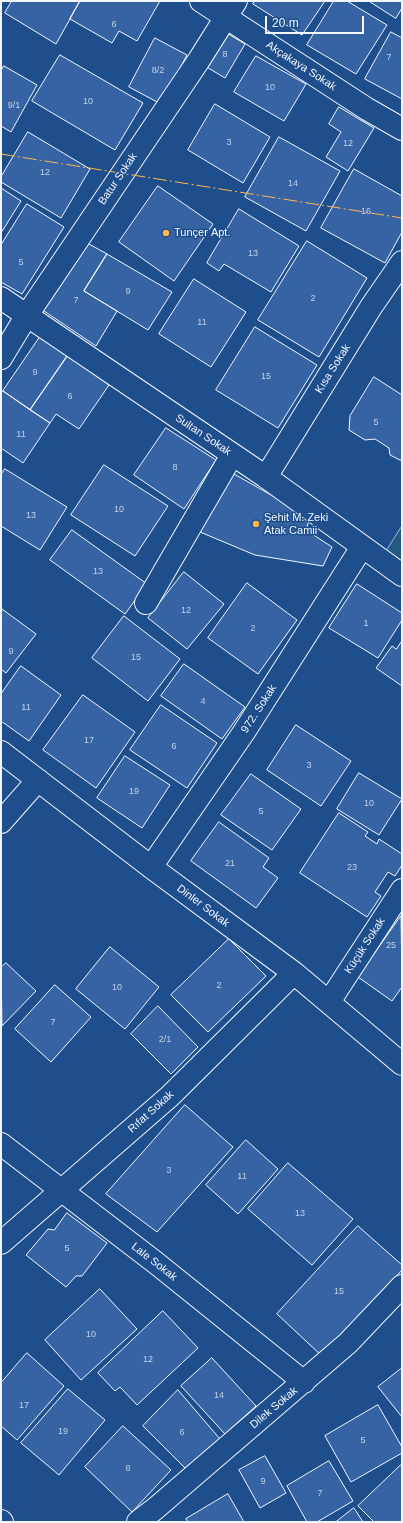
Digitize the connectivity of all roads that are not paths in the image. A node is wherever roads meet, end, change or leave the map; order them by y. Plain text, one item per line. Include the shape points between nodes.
1 (201, 1) edge
2 (231, 9) edge
3 (402, 129) edge
4 (402, 262) edge
5 (1, 298) edge
6 (27, 315) junction
7 (1, 358) edge
8 (232, 455) junction
9 (266, 477) junction
10 (362, 547) junction
11 (402, 575) edge
12 (146, 603) dead end
13 (1, 752) edge
14 (38, 780) junction
15 (1, 822) edge
16 (151, 867) junction
17 (402, 890) edge
18 (294, 973) junction
19 (329, 1002) junction
20 (402, 1064) edge
21 (1, 1144) edge
22 (61, 1190) junction
23 (1, 1243) edge
24 (402, 1286) edge
25 (304, 1382) junction
26 (138, 1522) edge

1 - 2 street, Akçakaya Sokak
2 - 3 street, Akçakaya Sokak via 367,109
2 - 6 street, Batur Sokak via 195,67
4 - 9 street, Kısa Sokak via 371,307
5 - 6 street, Sultan Sokak
6 - 7 street, Batur Sokak
6 - 8 street, Sultan Sokak
8 - 9 street, Sultan Sokak
8 - 12 street
9 - 10 street, Sultan Sokak
10 - 11 street, Sultan Sokak
10 - 16 street, 972. Sokak via 244,732
13 - 14 street, Dinler Sokak
14 - 15 street
14 - 16 street, Dinler Sokak
16 - 18 street, Dinler Sokak
17 - 19 street, Küçük Sokak
18 - 19 street, Dinler Sokak
18 - 22 street, Rıfat Sokak via 170,1096
19 - 20 street, Dinler Sokak
21 - 22 street, Lale Sokak
22 - 23 street, Rıfat Sokak
22 - 25 street, Lale Sokak
24 - 25 street, Dilek Sokak via 348,1343
25 - 26 street, Dilek Sokak

